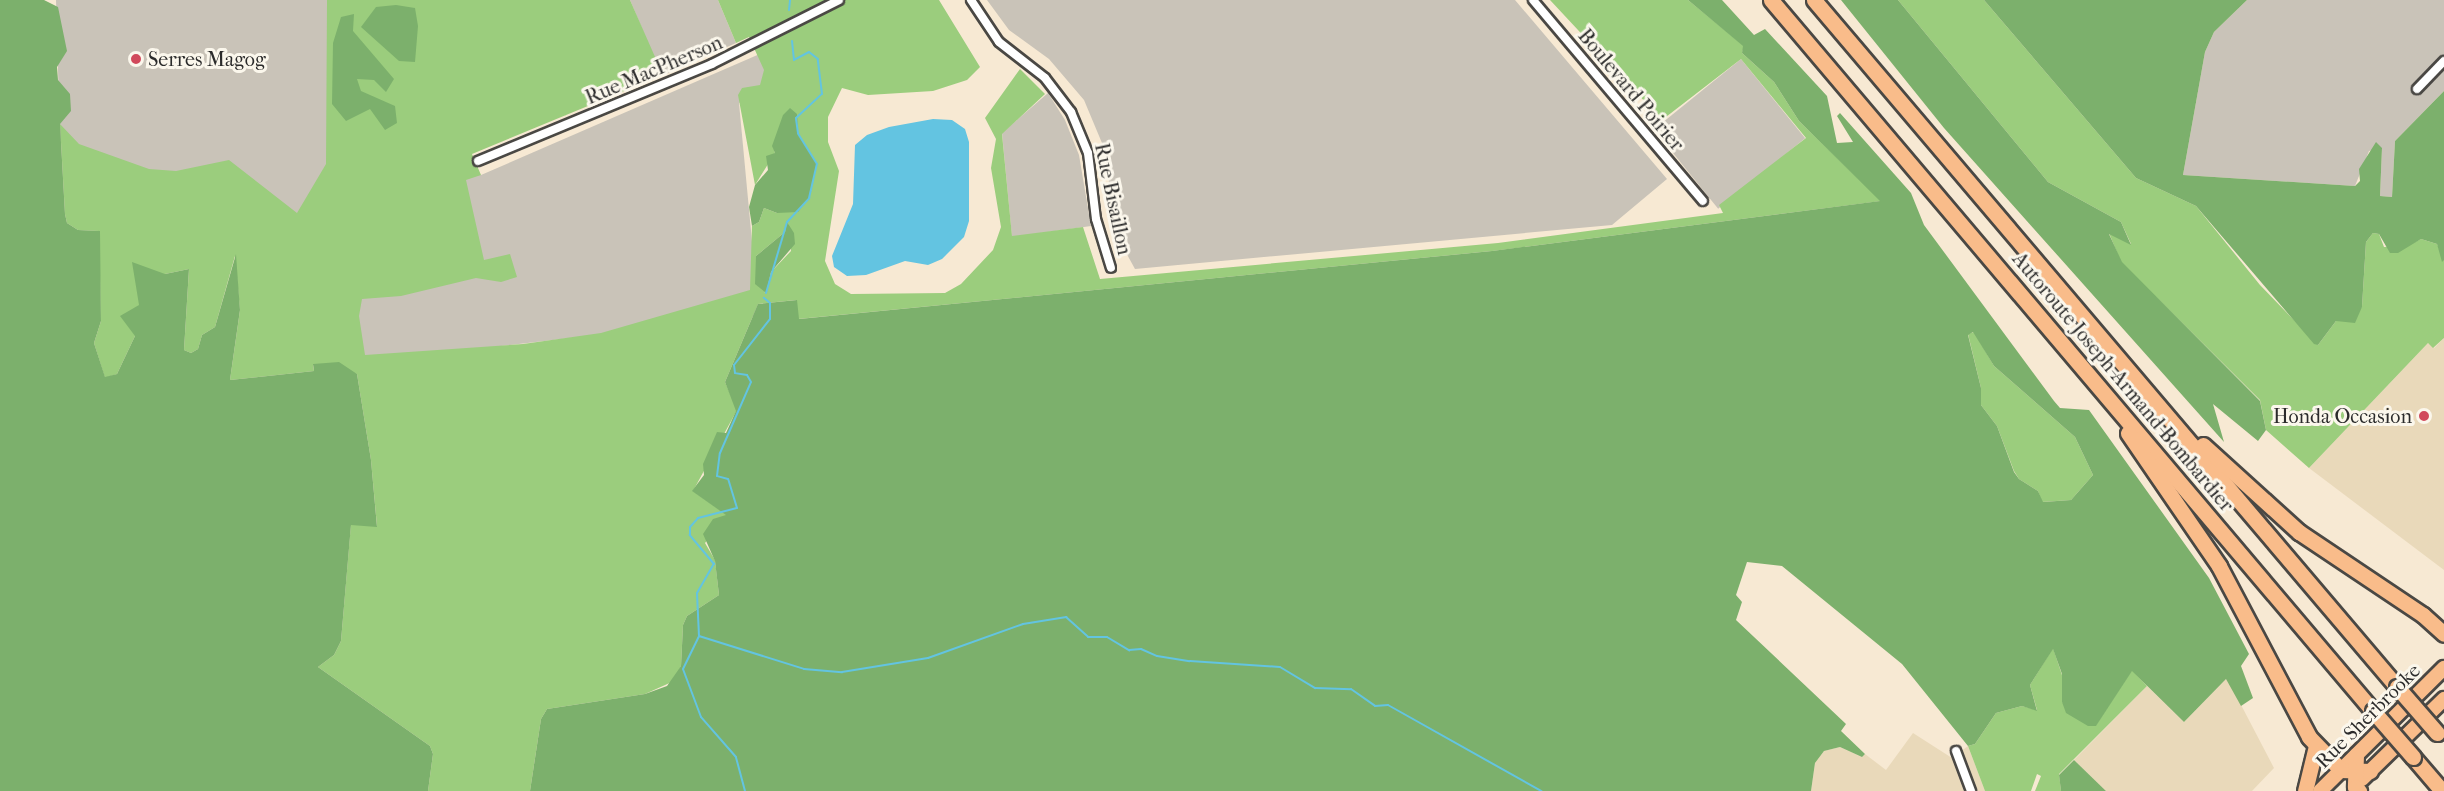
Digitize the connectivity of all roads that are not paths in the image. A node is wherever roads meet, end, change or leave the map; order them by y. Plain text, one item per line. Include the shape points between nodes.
1 (839, 0) edge
2 (971, 0) edge
3 (1533, 0) edge
4 (1771, 0) edge
5 (1814, 0) edge
6 (2444, 61) edge
7 (2417, 89) dead end
8 (478, 161) dead end
9 (1703, 201) dead end
10 (1111, 268) dead end
11 (2097, 385) junction
12 (2152, 398) junction
13 (2438, 623) edge
14 (2444, 634) edge
15 (2444, 668) edge
16 (2444, 699) edge
17 (2440, 737) edge
18 (2316, 746) junction
19 (1956, 751) dead end
20 (2356, 755) joint
21 (2355, 771) junction
22 (2355, 790) edge
23 (1971, 791) edge
24 (2304, 791) edge
25 (2320, 791) edge
26 (2442, 791) edge

1 - 8 street, Rue MacPherson via 716,62
2 - 10 street, Rue Bisaillon via 999,42 1045,78 1071,112 1088,153 1096,219
3 - 9 street, Boulevard Poirier
4 - 11 highway, Autoroute Joseph-Armand-Bombardier
5 - 12 highway, Autoroute Joseph-Armand-Bombardier
6 - 7 street
11 - 18 highway via 2219,566
11 - 26 highway, Autoroute Joseph-Armand-Bombardier, bridge
12 - 13 highway via 2290,526
12 - 17 highway, Autoroute Joseph-Armand-Bombardier, bridge
13 - 14 highway
15 - 20 main road, Rue Sherbrooke
16 - 21 main road, Rue Sherbrooke
18 - 21 highway
18 - 24 highway
19 - 23 street
20 - 21 highway
21 - 22 highway
21 - 25 main road, Rue Sherbrooke

